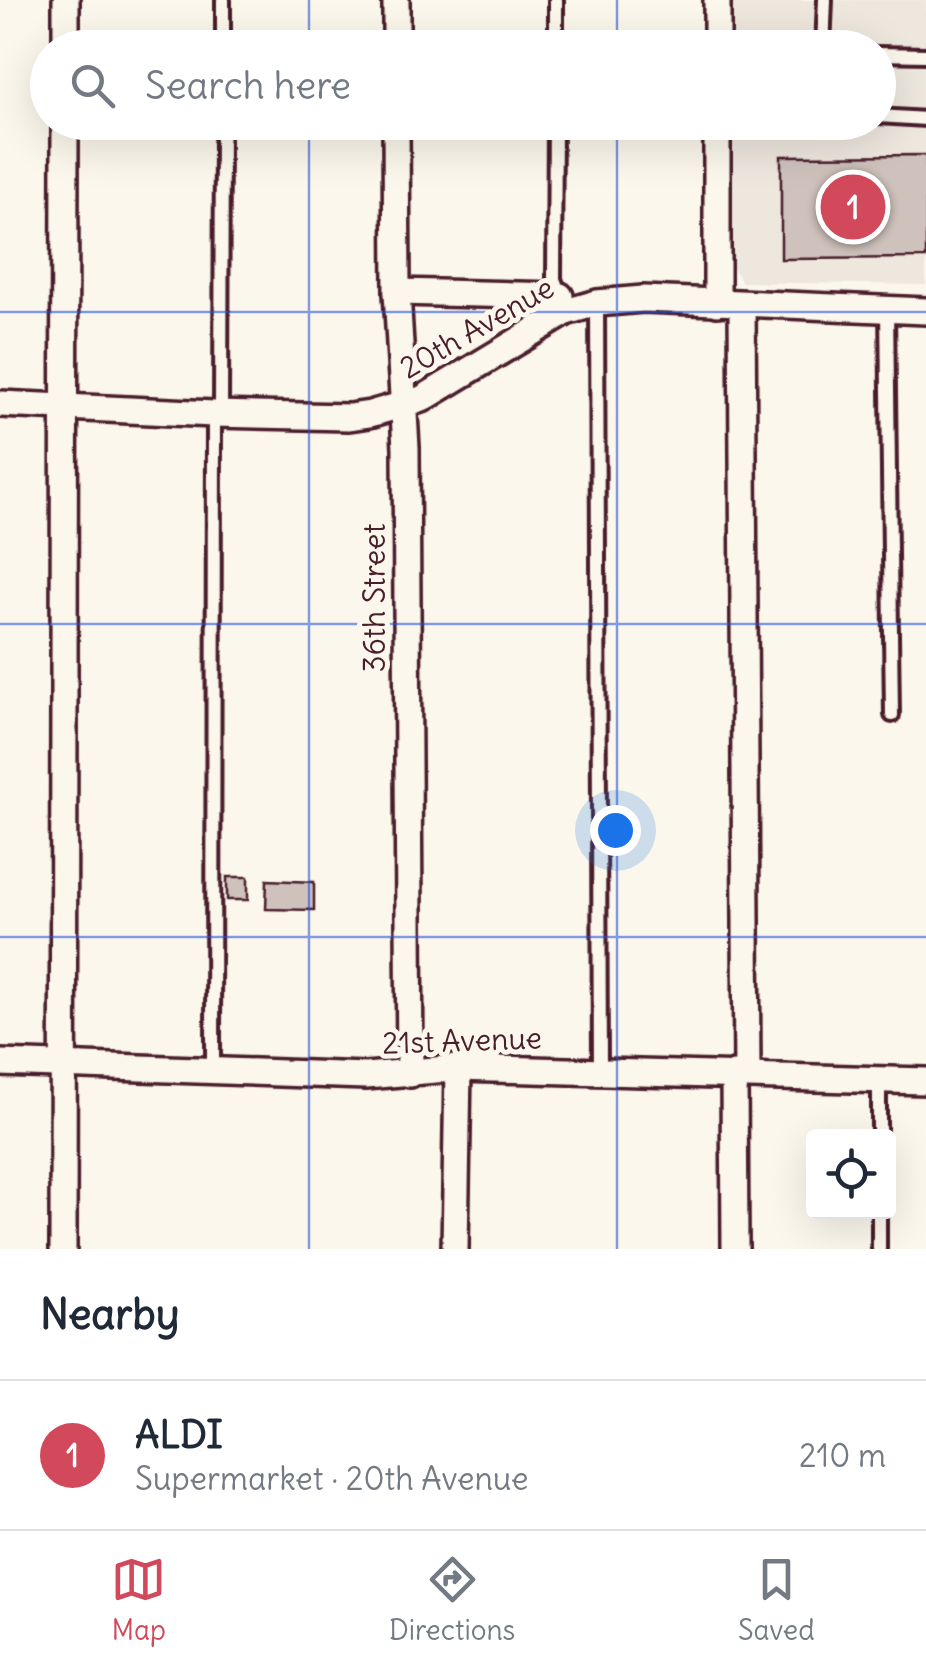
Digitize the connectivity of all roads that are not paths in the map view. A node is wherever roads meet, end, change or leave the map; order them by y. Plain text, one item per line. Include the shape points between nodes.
1 (66, 0) edge
2 (223, 0) edge
3 (396, 0) edge
4 (556, 0) edge
5 (716, 0) edge
6 (825, 0) edge
7 (66, 30) edge
8 (222, 30) edge
9 (396, 30) edge
10 (556, 30) edge
11 (717, 30) edge
12 (824, 30) edge
13 (896, 54) edge
14 (926, 55) edge
15 (896, 117) edge
16 (926, 118) edge
17 (66, 140) edge
18 (222, 140) edge
19 (396, 140) edge
20 (556, 140) edge
21 (718, 140) edge
22 (396, 292) junction
23 (597, 302) junction
24 (730, 303) junction
25 (563, 304) junction
26 (887, 309) junction
27 (926, 311) edge
28 (0, 404) edge
29 (64, 406) junction
30 (405, 406) junction
31 (218, 414) junction
32 (892, 715) dead end
33 (0, 1063) edge
34 (63, 1065) junction
35 (458, 1068) junction
36 (600, 1071) junction
37 (213, 1072) junction
38 (410, 1074) junction
39 (740, 1074) junction
40 (879, 1079) junction
41 (926, 1081) edge
42 (879, 1129) edge
43 (879, 1219) edge
44 (63, 1249) edge
45 (455, 1249) edge
46 (735, 1249) edge
47 (879, 1249) edge

1 - 7 street
2 - 8 lane
3 - 9 street
4 - 10 lane
5 - 11 street
6 - 12 lane
13 - 14 lane
15 - 16 lane
17 - 29 street
18 - 31 lane
19 - 22 street, 36th Street
20 - 25 lane via 554,278
21 - 24 street
22 - 25 street, 20th Avenue
22 - 30 street, 36th Street
23 - 24 street, 20th Avenue
23 - 25 street, 20th Avenue
23 - 36 lane
24 - 26 street, 20th Avenue
24 - 39 street
25 - 30 street, 20th Avenue via 446,387
26 - 27 street, 20th Avenue
26 - 32 lane
28 - 29 street, 20th Avenue
29 - 31 street, 20th Avenue
29 - 34 street
30 - 31 street, 20th Avenue via 349,417
30 - 38 street, 36th Street
31 - 37 lane
33 - 34 street, 21st Avenue
34 - 37 street, 21st Avenue
34 - 44 street
35 - 36 street, 21st Avenue
35 - 38 street, 21st Avenue
35 - 45 street
36 - 39 street, 21st Avenue
37 - 38 street, 21st Avenue
39 - 40 street, 21st Avenue
39 - 46 street
40 - 41 street, 21st Avenue
40 - 42 lane
43 - 47 lane

